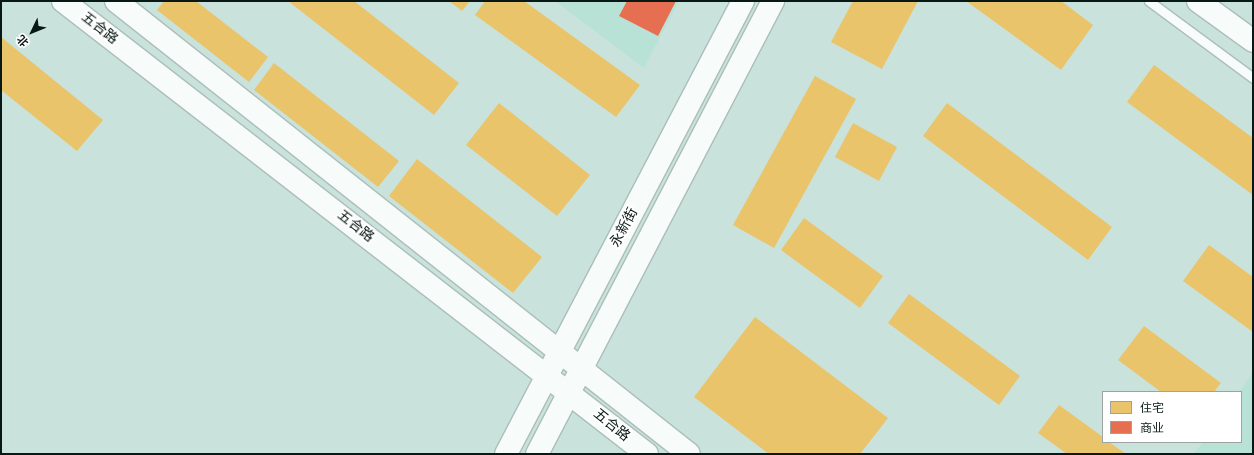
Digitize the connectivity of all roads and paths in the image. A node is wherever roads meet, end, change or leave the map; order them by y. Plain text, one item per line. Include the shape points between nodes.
1 (62, 1) edge
2 (116, 1) edge
3 (743, 1) edge
4 (773, 1) edge
5 (1149, 1) edge
6 (1198, 1) edge
7 (1253, 41) edge
8 (1253, 78) edge
9 (561, 350) junction
10 (582, 368) junction
11 (547, 375) junction
12 (569, 392) junction
13 (506, 454) edge
14 (537, 454) edge
15 (647, 454) edge
16 (689, 454) edge

1 - 11 street, 五合路
2 - 9 street, 五合路
3 - 9 street, 永新街
4 - 10 street, 永新街
5 - 8 lane
6 - 7 street
9 - 10 street, 五合路
9 - 11 street, 永新街
10 - 12 street, 永新街
10 - 16 street, 五合路
11 - 12 street, 五合路
11 - 13 street, 永新街
12 - 14 street, 永新街
12 - 15 street, 五合路

